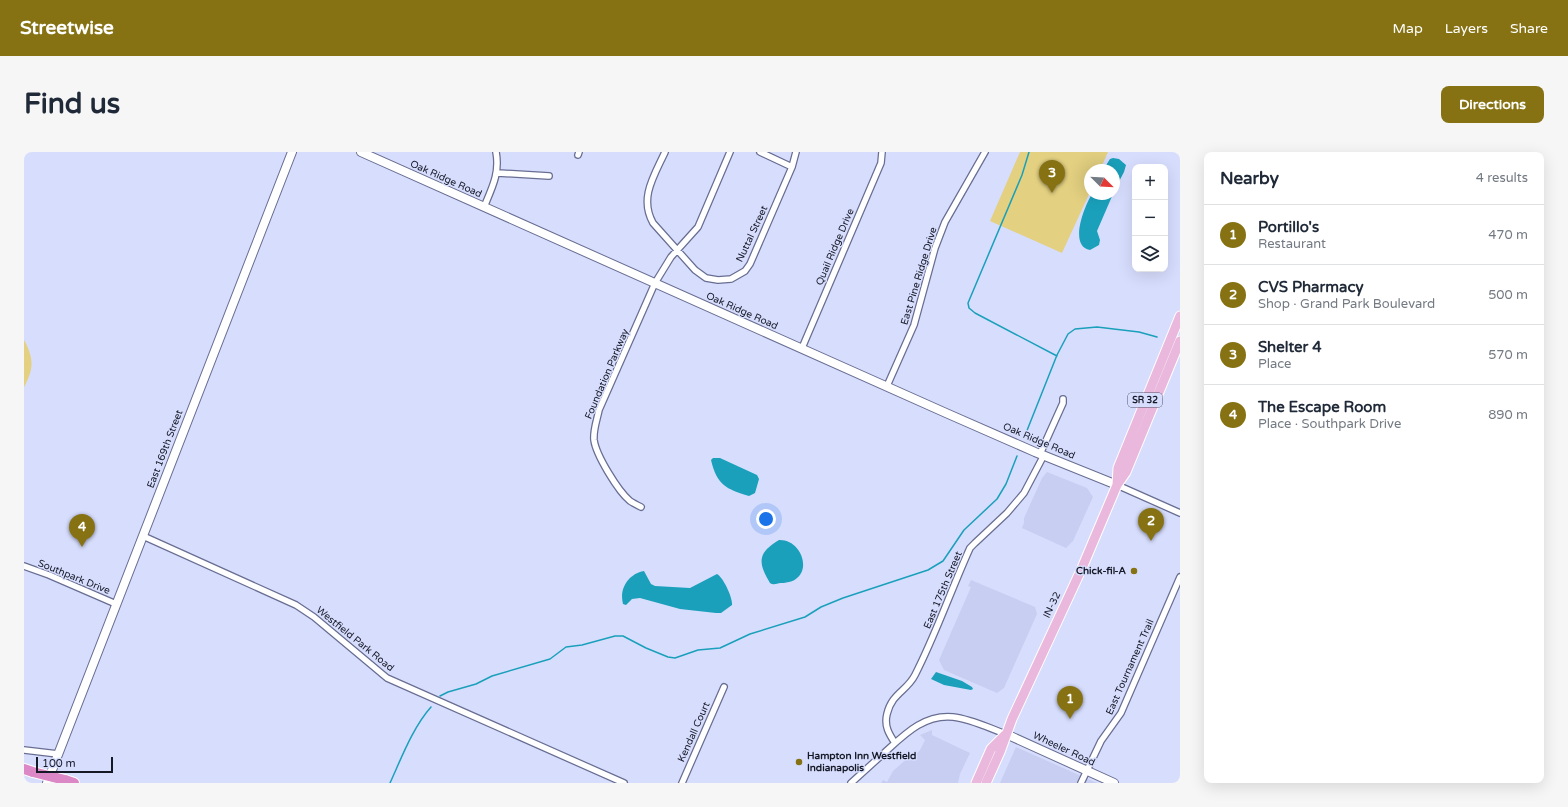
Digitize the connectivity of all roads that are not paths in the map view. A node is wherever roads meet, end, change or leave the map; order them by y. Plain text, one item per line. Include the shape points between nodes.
1 (292, 152) edge
2 (361, 152) edge
3 (496, 152) edge
4 (665, 152) edge
5 (730, 152) edge
6 (760, 152) edge
7 (796, 152) edge
8 (882, 152) edge
9 (985, 152) edge
10 (792, 167) junction
11 (498, 173) junction
12 (549, 176) dead end
13 (484, 207) junction
14 (677, 250) junction
15 (655, 283) junction
16 (1180, 316) edge
17 (1180, 341) edge
18 (802, 348) junction
19 (887, 386) junction
20 (1063, 399) dead end
21 (1042, 454) junction
22 (1117, 485) junction
23 (641, 507) dead end
24 (1180, 513) edge
25 (143, 536) junction
26 (24, 566) edge
27 (1180, 577) edge
28 (116, 604) junction
29 (724, 688) dead end
30 (1006, 734) junction
31 (895, 743) junction
32 (24, 750) edge
33 (58, 754) junction
34 (29, 770) edge
35 (1087, 770) junction
36 (69, 782) edge
37 (47, 783) edge
38 (624, 783) edge
39 (682, 783) edge
40 (851, 783) edge
41 (976, 783) edge
42 (986, 783) edge
43 (1081, 783) edge
44 (1114, 783) edge

1 - 25 street, East 169th Street
2 - 13 street, Oak Ridge Road
3 - 11 street
4 - 14 street, Nuttal Street via 646,198 646,207 653,223
5 - 14 street, Foundation Parkway via 701,223
6 - 10 street
7 - 10 street, Nuttal Street
8 - 18 street, Quail Ridge Drive via 881,163
9 - 19 street, East Pine Ridge Drive via 945,222 935,248 914,325
10 - 14 street, Nuttal Street via 753,256 747,268 740,274 728,280 711,280 697,272
11 - 12 street
11 - 13 street
13 - 15 street, Oak Ridge Road
14 - 15 street, Foundation Parkway
15 - 18 street, Oak Ridge Road
15 - 23 street, Foundation Parkway via 594,426 595,446 619,490 630,502
16 - 22 main road, IN-32 / SR 32 via 1118,468
17 - 22 main road, IN-32 / SR 32 via 1126,472
18 - 19 street, Oak Ridge Road
19 - 21 street, Oak Ridge Road
20 - 21 street, East 175th Street
21 - 22 street, Oak Ridge Road
21 - 31 street, East 175th Street via 1024,494 970,548 914,677 897,694 889,708 887,730
22 - 24 street
22 - 30 main road, IN-32 / SR 32
25 - 28 street, East 169th Street
25 - 38 street, Westfield Park Road via 296,605 387,678
26 - 28 street, Southpark Drive
27 - 35 street, East Tournament Trail via 1121,713 1101,741
28 - 33 street, East 169th Street
29 - 39 street, Kendall Court
30 - 31 street via 970,720 948,717 922,723
30 - 35 street, Wheeler Road
30 - 41 main road, SR 32 via 991,749
30 - 42 main road, SR 32
31 - 40 street
32 - 33 street
33 - 37 street, East 169th Street
34 - 36 highway, bridge
35 - 43 street, East Tournament Trail
35 - 44 street, Wheeler Road

